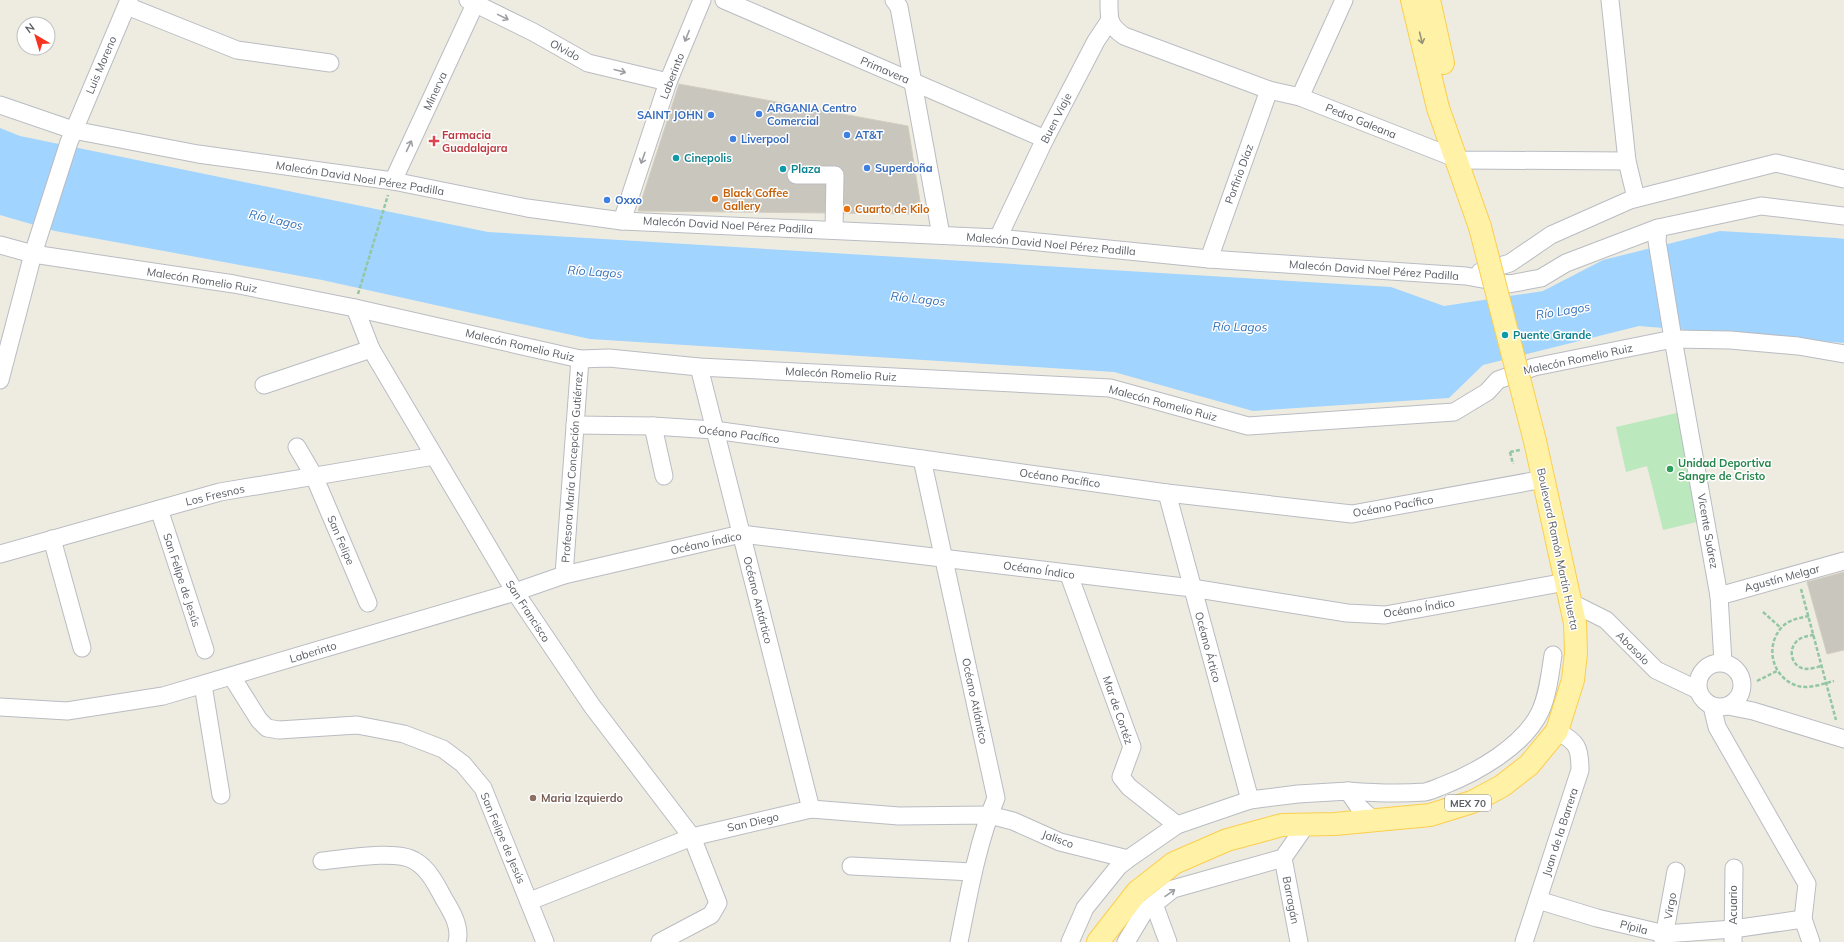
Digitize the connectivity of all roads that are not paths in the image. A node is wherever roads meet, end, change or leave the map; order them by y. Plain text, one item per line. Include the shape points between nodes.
1 (702, 0) edge
2 (724, 0) edge
3 (894, 0) edge
4 (1109, 0) edge
5 (1344, 0) edge
6 (1412, 0) edge
7 (1429, 0) edge
8 (1610, 0) edge
9 (474, 1) edge
10 (128, 3) edge
11 (1110, 20) junction
12 (330, 63) dead end
13 (668, 82) junction
14 (914, 82) junction
15 (1269, 90) junction
16 (1300, 97) junction
17 (0, 105) edge
18 (71, 136) junction
19 (1045, 139) junction
20 (1627, 161) junction
21 (1460, 165) junction
22 (796, 175) dead end
23 (1844, 179) edge
24 (393, 181) junction
25 (1636, 198) junction
26 (1844, 216) edge
27 (622, 221) junction
28 (834, 230) junction
29 (941, 235) junction
30 (1658, 235) junction
31 (998, 238) junction
32 (0, 245) edge
33 (36, 246) junction
34 (1209, 259) junction
35 (1466, 276) junction
36 (356, 301) junction
37 (1672, 335) junction
38 (371, 349) junction
39 (1844, 354) edge
40 (580, 359) junction
41 (699, 367) junction
42 (0, 380) edge
43 (264, 385) dead end
44 (574, 425) junction
45 (653, 426) junction
46 (714, 430) junction
47 (297, 447) dead end
48 (434, 456) junction
49 (922, 459) junction
50 (314, 476) junction
51 (664, 476) dead end
52 (1544, 479) junction
53 (1167, 493) junction
54 (159, 509) junction
55 (741, 534) junction
56 (52, 539) junction
57 (0, 554) edge
58 (944, 557) junction
59 (1844, 561) edge
60 (1069, 574) junction
61 (564, 575) junction
62 (1192, 588) junction
63 (515, 592) junction
64 (1568, 592) junction
65 (1719, 596) junction
66 (368, 603) dead end
67 (82, 648) dead end
68 (205, 650) dead end
69 (1553, 655) dead end
70 (1723, 662) junction
71 (232, 677) junction
72 (203, 685) junction
73 (1698, 690) junction
74 (1720, 706) junction
75 (0, 707) edge
76 (1557, 731) junction
77 (1844, 738) edge
78 (1348, 791) junction
79 (221, 795) dead end
80 (1250, 800) junction
81 (811, 809) junction
82 (989, 815) junction
83 (1373, 820) junction
84 (1177, 825) junction
85 (1306, 825) junction
86 (692, 837) junction
87 (1283, 858) junction
88 (1128, 859) junction
89 (322, 861) dead end
90 (851, 866) dead end
91 (1734, 868) dead end
92 (1676, 870) dead end
93 (973, 872) junction
94 (1538, 900) junction
95 (530, 901) junction
96 (1154, 904) junction
97 (1803, 919) junction
98 (1733, 936) edge
99 (1664, 938) edge
100 (457, 942) edge
101 (546, 942) edge
102 (660, 942) edge
103 (959, 942) edge
104 (1070, 942) edge
105 (1098, 942) edge
106 (1126, 942) edge
107 (1168, 942) edge
108 (1299, 942) edge
109 (1524, 942) edge
110 (1811, 942) edge

1 -> 13 street, Laberinto
2 - 14 street, Primavera
3 - 14 street via 899,7
4 - 11 street
5 - 16 street
6 -> 21 main road via 1438,108
7 - 21 main road
8 - 20 street
9 -> 13 street, Olvido via 588,63
24 -> 9 street, Minerva
10 - 12 street via 237,50
10 - 18 street, Luis Moreno
11 - 15 street, Pedro Galeana via 1114,29 1124,36
11 - 19 street, Buen Viaje via 1096,41
13 -> 27 street, Laberinto
14 - 19 street, Primavera
14 - 29 street
15 - 16 street, Pedro Galeana
15 - 34 street, Porfirio Díaz
16 - 21 street, Pedro Galeana
17 - 18 street, Malecón David Noel Pérez Padilla
18 - 24 street, Malecón David Noel Pérez Padilla
18 - 33 street, Luis Moreno
19 - 31 street, Buen Viaje
20 - 21 street, Pedro Galeana
20 - 25 street
21 - 52 main road, Boulevard Ramón Martín Huerta / MEX 70, bridge via 1480,227
22 - 28 street via 835,175
23 - 25 street via 1776,163
24 - 27 street, Malecón David Noel Pérez Padilla via 527,208
25 - 35 street via 1551,235 1510,263
26 - 30 street via 1761,206
27 - 28 street, Malecón David Noel Pérez Padilla
28 - 29 street, Malecón David Noel Pérez Padilla
29 - 31 street, Malecón David Noel Pérez Padilla
30 - 35 street via 1566,263 1541,278 1509,284
30 - 37 street, Vicente Suárez
31 - 34 street, Malecón David Noel Pérez Padilla
32 - 33 street, Malecón Romelio Ruiz
33 - 36 street, Malecón Romelio Ruiz via 234,284
33 - 42 street, Luis Moreno
34 - 35 street, Malecón David Noel Pérez Padilla
36 - 38 street, San Francisco
36 - 40 street, Malecón Romelio Ruiz
37 - 39 street, Malecón Romelio Ruiz via 1798,346
37 - 41 street, Malecón Romelio Ruiz via 1534,367 1498,380 1487,392 1454,412 1248,426 1110,388
37 - 65 street, Vicente Suárez
38 - 43 street
38 - 48 street, San Francisco
40 - 41 street, Malecón Romelio Ruiz via 609,358
40 - 44 street, Profesora María Concepción Gutiérrez
41 - 46 street, Océano Antártico
44 - 45 street, Océano Pacífico
44 - 61 street, Profesora María Concepción Gutiérrez
45 - 46 street, Océano Pacífico
45 - 51 street
46 - 49 street, Océano Pacífico
46 - 55 street, Océano Antártico
47 - 50 street, San Felipe
48 - 50 street, Los Fresnos
48 - 63 street, San Francisco
49 - 53 street, Océano Pacífico
49 - 58 street, Océano Atlántico
50 - 54 street, Los Fresnos via 220,492
50 - 66 street, San Felipe
52 - 53 street, Océano Pacífico via 1352,514
52 - 64 main road, Boulevard Ramón Martín Huerta / MEX 70
53 - 62 street, Océano Ártico
54 - 56 street, Los Fresnos
54 - 68 street, San Felipe de Jesús
55 - 58 street, Océano Índico
55 - 61 street, Océano Índico
55 - 81 street, Océano Antártico
56 - 57 street, Los Fresnos
56 - 67 street
58 - 60 street, Océano Índico
58 - 82 street, Océano Atlántico via 996,798
59 - 65 street, Agustín Melgar
60 - 62 street, Océano Índico
60 - 84 street, Mar de Cortéz via 1132,747 1121,777 1129,787
61 - 63 street, Océano Índico
62 - 64 street, Océano Índico via 1346,613 1385,615
62 - 80 street, Océano Ártico
63 - 71 street, Laberinto
63 - 86 street, San Francisco via 592,706
64 - 73 street, Abasolo via 1606,620 1656,670
64 - 76 main road, Boulevard Ramón Martín Huerta / MEX 70 via 1575,623 1576,653 1572,680
65 - 70 street, Vicente Suárez
69 - 78 street via 1548,686 1540,712 1524,735 1487,764 1466,776 1426,792
70 - 73 street via 1703,670 1697,683
70 - 74 street via 1736,669 1742,682 1739,696
71 - 72 street, Laberinto
71 - 95 street, San Felipe de Jesús via 259,720 267,728 279,730 357,725 404,734 443,749 463,764 483,788
72 - 75 street, Laberinto via 163,696 67,711
72 - 79 street
73 - 74 street via 1701,697
74 - 77 street via 1753,711
74 - 97 street via 1717,727 1807,884
76 - 83 main road, Boulevard Ramón Martín Huerta / MEX 70 via 1529,765 1502,786 1472,802 1430,815
76 - 94 street, Juan de la Barrera via 1570,738 1580,752 1580,770
78 - 80 street
78 - 83 street via 1359,807
80 - 84 street
81 - 82 street, San Diego via 899,816
81 - 86 street, San Diego
82 - 88 street, Jalisco via 1014,821 1060,842
82 - 93 street, Océano Atlántico
83 - 85 main road, Boulevard Ramón Martín Huerta / MEX 70
84 - 88 street
85 - 87 street
85 - 105 main road, Boulevard Ramón Martín Huerta / MEX 70 via 1282,826 1227,840 1174,864 1137,892
86 - 95 street, San Diego
86 - 102 street, San Francisco via 718,902 711,915
96 -> 87 street via 1173,889
87 - 108 street, Barragán
88 - 104 street via 1085,908
89 - 100 street via 392,854 415,860 431,876 456,919 459,937
90 - 93 street
91 - 98 street, Acuario
92 - 99 street, Virgo
93 - 103 street, Océano Atlántico
94 - 99 street, Pípila
94 - 109 street, Juan de la Barrera
95 - 101 street, San Felipe de Jesús
96 - 106 street via 1144,912
96 - 107 street
97 - 98 street, Pípila
97 - 110 street
98 - 99 street, Pípila

